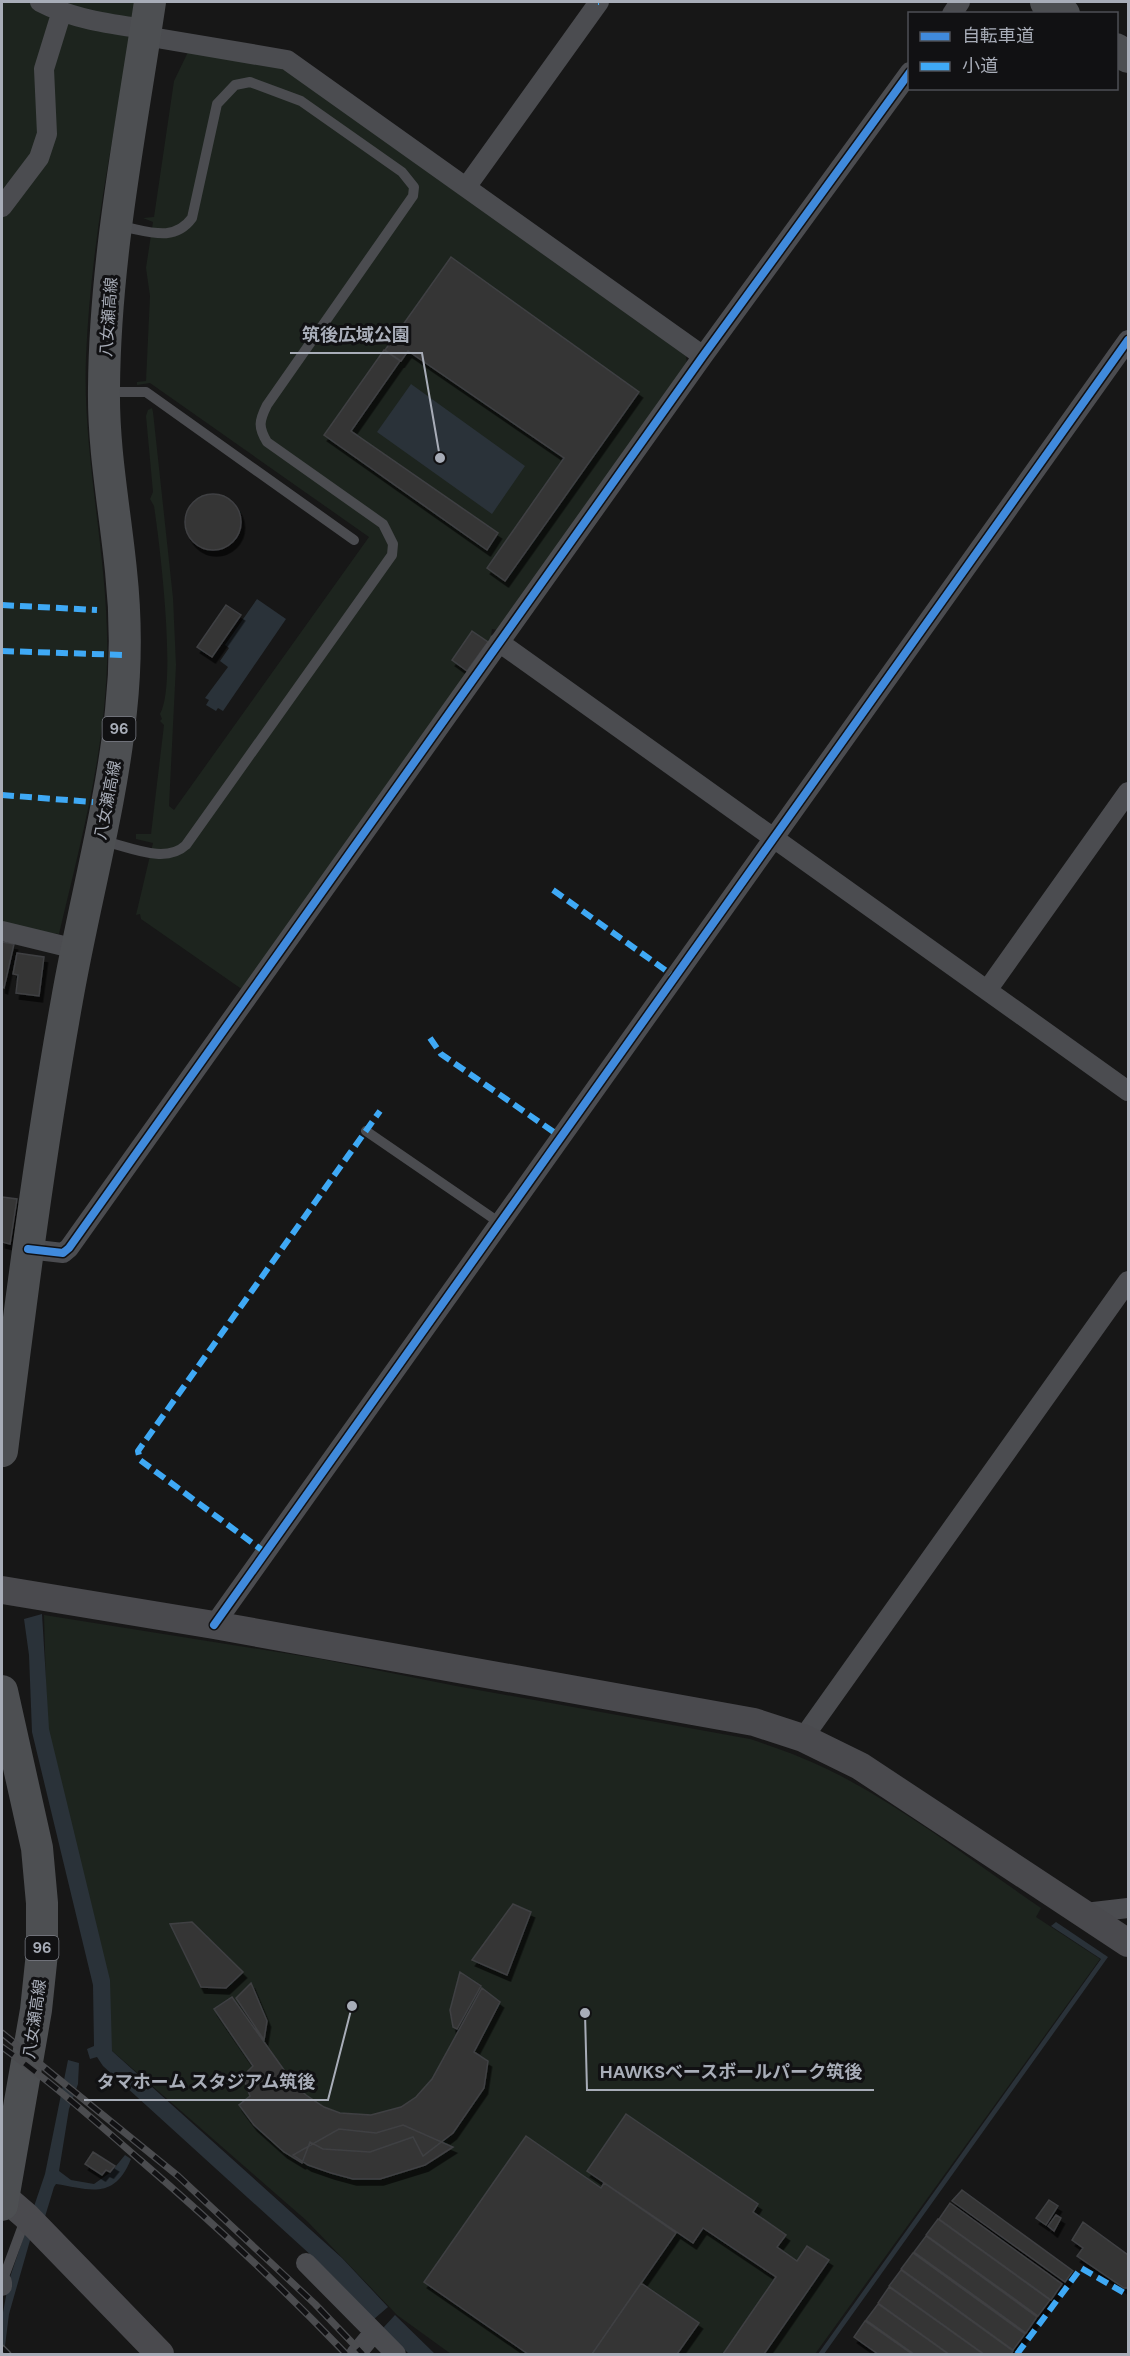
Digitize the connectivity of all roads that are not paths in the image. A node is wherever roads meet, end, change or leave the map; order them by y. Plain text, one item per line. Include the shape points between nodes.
1 (40, 2) edge
2 (599, 2) edge
3 (1046, 2) edge
4 (1061, 12) edge
5 (61, 14) junction
6 (147, 22) edge
7 (908, 73) edge
8 (467, 186) junction
9 (2, 207) edge
10 (116, 226) junction
11 (1128, 340) edge
12 (703, 356) junction
13 (103, 392) junction
14 (354, 540) dead end
15 (500, 642) junction
16 (1128, 792) edge
17 (773, 839) junction
18 (99, 841) junction
19 (2, 931) edge
20 (76, 949) junction
21 (988, 989) junction
22 (1128, 1091) edge
23 (366, 1131) dead end
24 (500, 1223) junction
25 (27, 1249) junction
26 (1128, 1281) edge
27 (2, 1451) edge
28 (2, 1590) edge
29 (214, 1625) junction
30 (2, 1691) edge
31 (803, 1738) junction
32 (1128, 1908) edge
33 (1084, 1913) junction
34 (1128, 1943) edge
35 (11, 2206) edge
36 (306, 2263) dead end
37 (2, 2284) edge
38 (374, 2332) junction
39 (160, 2355) edge
40 (356, 2355) edge
41 (396, 2355) edge

1 - 5 street
2 - 8 street
3 - 4 main road
5 - 6 street via 118,27
5 - 9 street via 44,69 47,134 39,158
6 - 8 street via 287,60
6 - 10 main road, 八女瀬高線 / 96
7 - 12 street
8 - 12 street
10 - 13 main road, 八女瀬高線 / 96 via 106,312
10 - 18 lane via 171,235 185,228 192,218 217,104 235,85 250,82 301,101 402,172 414,187 413,196 260,420 267,442 382,524 393,544 392,555 177,854 164,855
11 - 17 street
12 - 15 street
13 - 14 lane via 146,393
13 - 18 main road, 八女瀬高線 / 96 via 109,483 122,573 124,655 113,776
15 - 17 street
15 - 25 street via 69,1248 63,1252
16 - 21 street
17 - 21 street
17 - 24 street
18 - 20 main road, 八女瀬高線 / 96
19 - 20 street
20 - 25 main road, 八女瀬高線 / 96
21 - 22 street
23 - 24 lane
24 - 29 street
25 - 27 main road, 八女瀬高線 / 96
26 - 31 street
28 - 29 street
29 - 31 street via 754,1722
30 - 35 main road, 八女瀬高線 / 96 via 37,1848 42,1903 42,1953
31 - 33 street via 860,1766
32 - 33 street
33 - 34 street
35 - 37 lane
35 - 39 street
36 - 38 street
38 - 40 street
38 - 41 street

